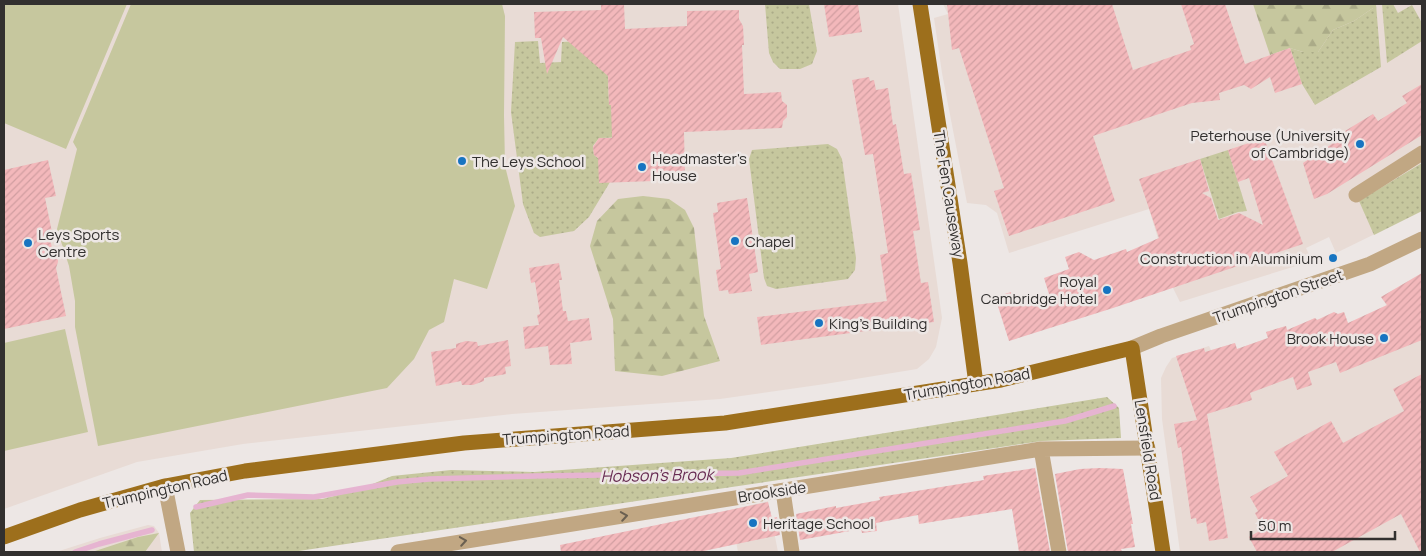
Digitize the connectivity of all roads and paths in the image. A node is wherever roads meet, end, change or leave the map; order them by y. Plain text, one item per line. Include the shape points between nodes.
1 (920, 4) edge
2 (1422, 153) edge
3 (1356, 195) dead end
4 (1422, 239) edge
5 (1132, 348) junction
6 (976, 384) junction
7 (1148, 448) junction
8 (1041, 450) junction
9 (165, 486) junction
10 (784, 490) junction
11 (4, 537) edge
12 (178, 552) edge
13 (398, 552) edge
14 (792, 552) edge
15 (1059, 552) edge
16 (1163, 552) edge

1 - 6 main road, The Fen Causeway
2 - 3 street
4 - 5 street, Trumpington Street via 1370,264
5 - 6 main road, Trumpington Road
5 - 7 main road, Lensfield Road
6 - 9 main road, Trumpington Road via 725,423 464,444 245,471
7 - 8 street, Brookside
7 - 16 main road, Lensfield Road
8 - 10 street, Brookside
8 - 15 street
9 - 11 main road, Trumpington Road via 86,508
9 - 12 street
13 -> 10 street, Brookside
10 - 14 street

